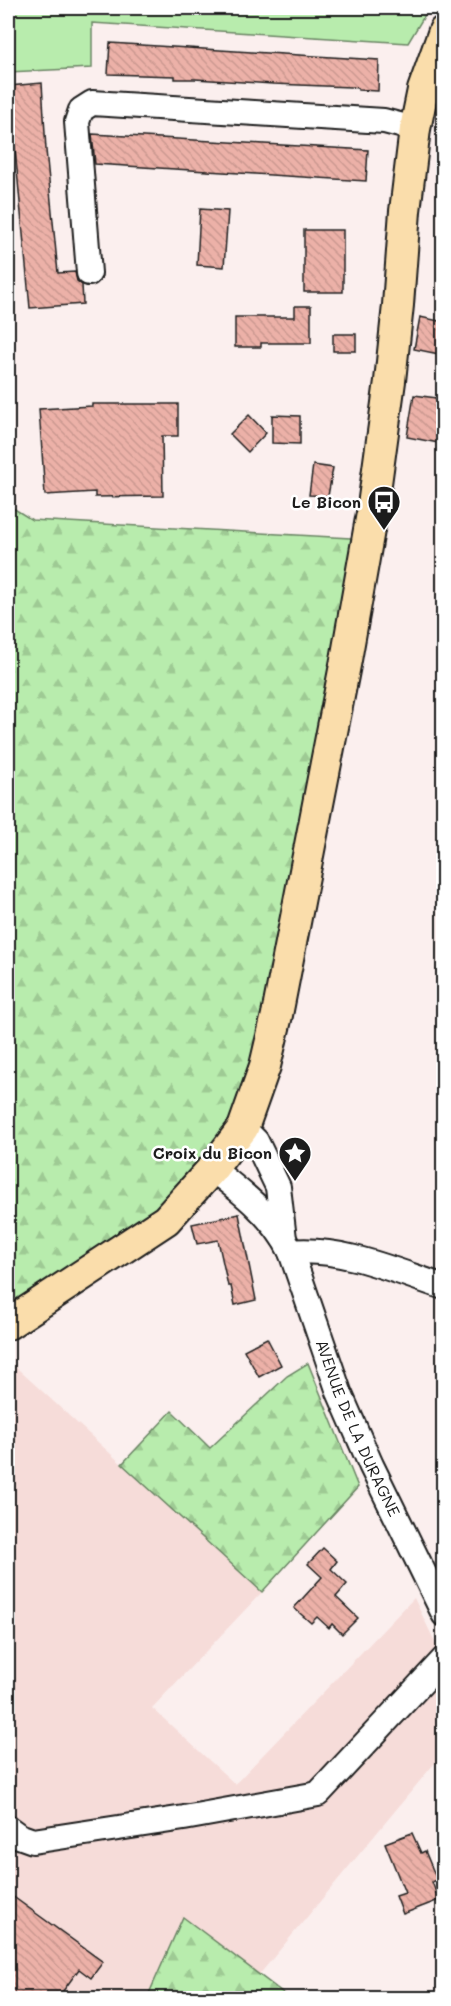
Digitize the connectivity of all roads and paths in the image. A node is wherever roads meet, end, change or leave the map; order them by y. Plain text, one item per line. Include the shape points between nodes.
1 (441, 47) edge
2 (415, 129) junction
3 (89, 273) dead end
4 (243, 1128) junction
5 (212, 1169) junction
6 (287, 1245) junction
7 (444, 1287) edge
8 (8, 1324) edge
9 (444, 1614) edge
10 (444, 1659) edge
11 (8, 1828) edge

1 - 2 main road via 423,90
2 - 3 street via 384,121 92,103 81,110 77,122
2 - 4 main road via 390,381 368,539 277,1015 265,1066
4 - 5 main road
4 - 6 street, AVENUE DE LA DURAGNE via 256,1142 278,1187
5 - 6 street, AVENUE DE LA DURAGNE via 252,1200
5 - 8 main road via 166,1220
6 - 7 street via 359,1260
6 - 9 street, AVENUE DE LA DURAGNE via 339,1392
10 - 11 street via 318,1794 33,1841

